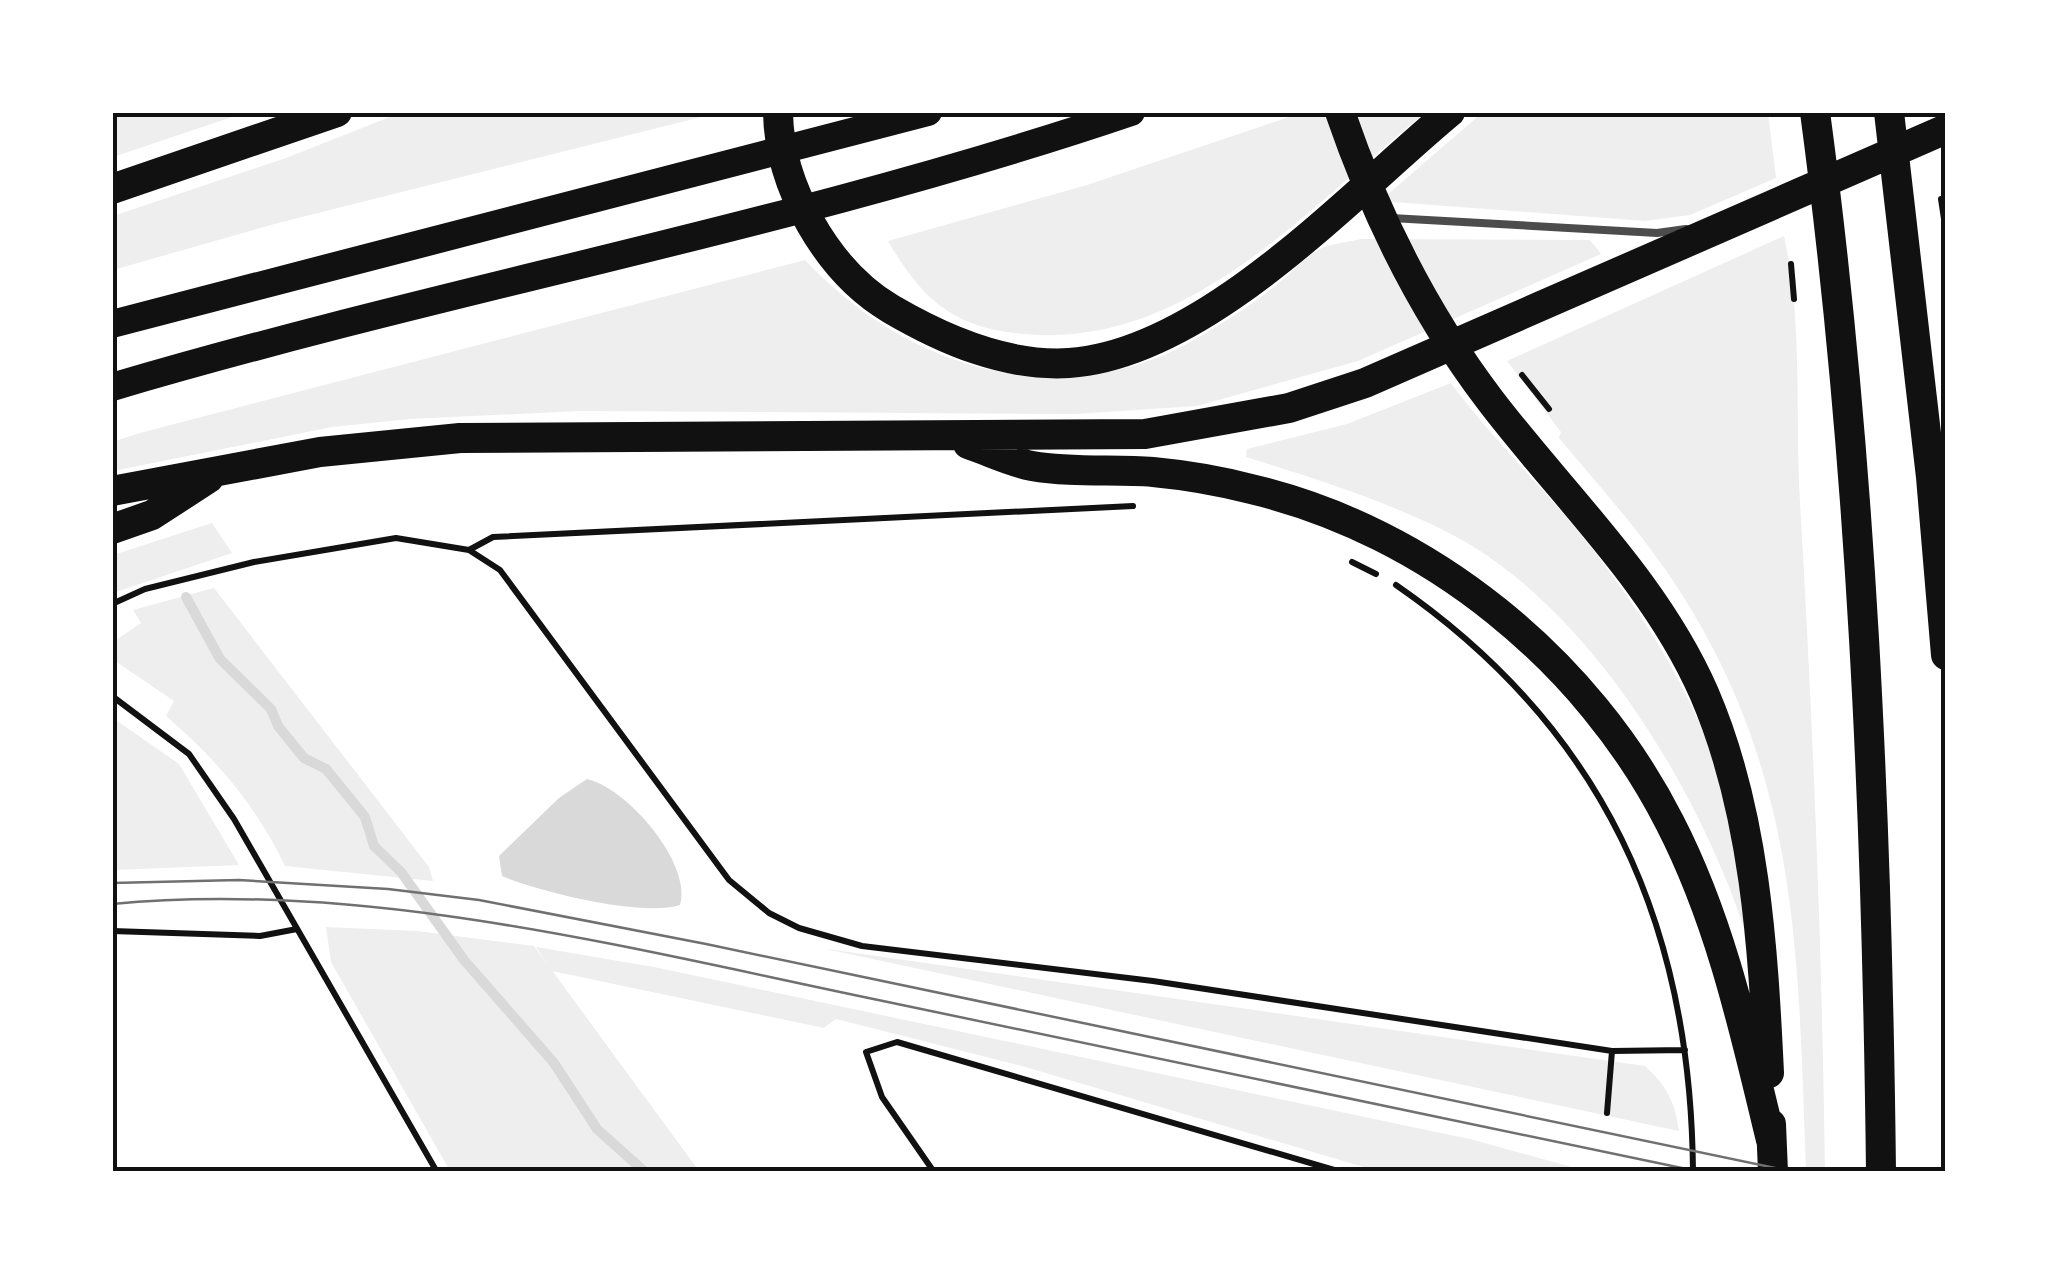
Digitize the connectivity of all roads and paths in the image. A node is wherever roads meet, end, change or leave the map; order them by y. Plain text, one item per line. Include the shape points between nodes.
1 (337, 112) edge
2 (778, 112) edge
3 (928, 112) edge
4 (1131, 112) edge
5 (1340, 112) edge
6 (1450, 112) edge
7 (1890, 112) edge
8 (1816, 118) edge
9 (1946, 129) edge
10 (112, 188) edge
11 (1941, 199) dead end
12 (1355, 216) dead end
13 (1373, 218) dead end
14 (1726, 223) junction
15 (1322, 224) junction
16 (1946, 232) edge
17 (1791, 264) dead end
18 (1794, 299) dead end
19 (112, 324) edge
20 (1522, 376) dead end
21 (112, 386) edge
22 (1549, 409) dead end
23 (942, 435) junction
24 (224, 468) junction
25 (112, 492) edge
26 (1142, 505) dead end
27 (112, 529) edge
28 (469, 550) junction
29 (1340, 556) dead end
30 (112, 604) edge
31 (1946, 655) edge
32 (112, 696) edge
33 (297, 928) junction
34 (112, 931) edge
35 (1684, 1050) junction
36 (1612, 1051) junction
37 (1607, 1113) dead end
38 (1771, 1140) junction
39 (437, 1172) edge
40 (934, 1172) edge
41 (1341, 1172) edge
42 (1693, 1172) edge
43 (1773, 1172) edge
44 (1882, 1172) edge

1 - 10 highway
2 - 15 highway via 785,162 806,214 875,299 949,339 1032,362 1105,355 1191,322
3 - 19 highway
4 - 21 highway via 757,219
5 - 38 highway via 1367,188 1423,303 1492,404 1642,587 1704,694 1728,760 1749,854
6 - 15 highway
7 - 31 highway
8 - 44 highway via 1861,618
9 - 14 highway
11 - 16 path
12 - 15 lane
13 - 14 lane via 1657,233
14 - 23 highway via 1487,332 1289,408 1146,434
17 - 18 path
20 - 22 path
23 - 24 highway via 460,438
23 - 38 highway via 1032,466 1157,472 1252,489 1373,534 1494,607 1597,710 1670,822 1720,946
24 - 25 highway
24 - 27 highway via 152,514
26 - 28 path via 493,537
28 - 30 path via 396,538 254,562 145,589
28 - 36 path via 500,570 728,880 798,928 862,946
29 - 35 path via 1391,582 1481,651 1555,733 1627,846 1652,905 1668,954
32 - 33 path via 189,754
33 - 34 path via 260,936
33 - 39 path
35 - 36 path
35 - 42 path
36 - 37 path
38 - 43 highway
40 - 41 path via 877,1086 866,1052 877,1046 898,1042

